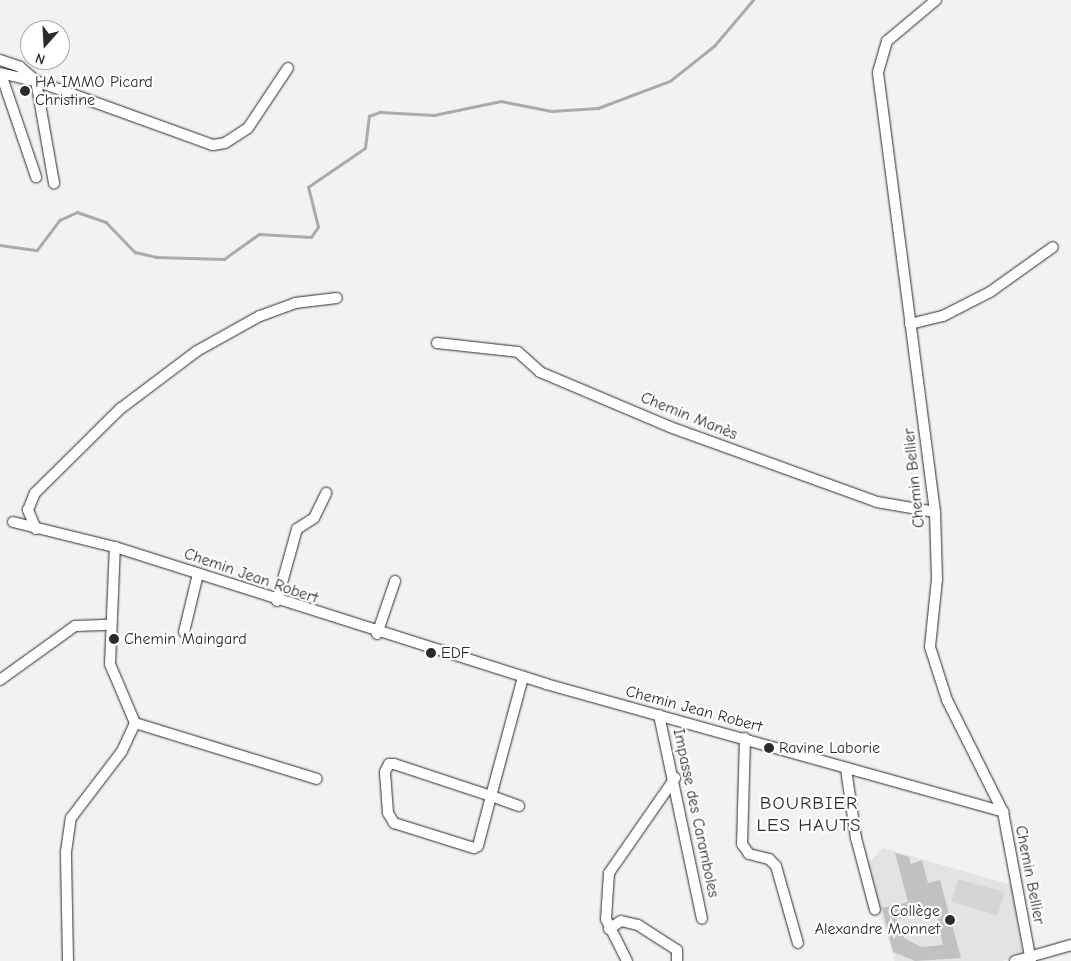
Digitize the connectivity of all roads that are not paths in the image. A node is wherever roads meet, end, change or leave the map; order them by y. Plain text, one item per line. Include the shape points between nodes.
1 (936, 0) edge
2 (0, 60) edge
3 (288, 68) dead end
4 (1, 73) edge
5 (36, 81) junction
6 (36, 178) dead end
7 (54, 183) dead end
8 (1053, 247) dead end
9 (337, 298) dead end
10 (910, 324) junction
11 (438, 343) dead end
12 (326, 493) dead end
13 (935, 512) junction
14 (13, 522) dead end
15 (36, 529) junction
16 (115, 547) junction
17 (198, 574) junction
18 (395, 581) dead end
19 (277, 601) junction
20 (110, 625) junction
21 (184, 632) dead end
22 (377, 634) junction
23 (523, 677) junction
24 (0, 680) edge
25 (659, 715) junction
26 (135, 723) junction
27 (745, 738) junction
28 (846, 768) junction
29 (675, 778) junction
30 (317, 779) dead end
31 (491, 796) junction
32 (518, 806) dead end
33 (1003, 812) junction
34 (875, 910) dead end
35 (702, 918) dead end
36 (609, 929) junction
37 (798, 943) dead end
38 (1071, 945) edge
39 (1031, 959) edge
40 (68, 961) edge
41 (627, 961) edge
42 (677, 961) edge
43 (1015, 961) edge

1 - 10 street, Chemin Bellier via 887,41 879,62
2 - 5 street via 20,67
3 - 5 street via 248,128 226,143 201,143
4 - 5 street
4 - 6 street
5 - 7 street
8 - 10 street via 990,292 943,316
9 - 15 street via 295,303 260,316 197,351 120,409 35,493 28,510
10 - 13 street, Chemin Bellier
11 - 13 street, Chemin Manès via 518,352 540,372 670,427 877,502
12 - 19 street via 315,516 297,529
13 - 33 street, Chemin Bellier via 937,580 931,652 947,700
14 - 15 street, Chemin Jean Robert
15 - 16 street, Chemin Jean Robert
16 - 17 street, Chemin Jean Robert
16 - 20 street
17 - 19 street, Chemin Jean Robert
17 - 21 street
18 - 22 street
19 - 22 street, Chemin Jean Robert
20 - 24 street via 75,626
20 - 26 street via 110,664
22 - 23 street, Chemin Jean Robert
23 - 25 street, Chemin Jean Robert
23 - 31 street
25 - 27 street, Chemin Jean Robert
25 - 29 street, Impasse des Caramboles
26 - 30 street
26 - 40 street via 122,751 71,818 66,852
27 - 28 street, Chemin Jean Robert
27 - 37 street via 742,844 749,854 769,859 776,866
28 - 33 street, Chemin Jean Robert
28 - 34 street via 856,838
29 - 35 street, Impasse des Caramboles
29 - 36 street via 609,873 604,903
31 - 31 street via 394,764 385,767 388,813 394,823 469,848 478,846
31 - 32 street
33 - 39 street, Chemin Bellier
36 - 41 street
36 - 42 street via 621,921 638,924 677,950
38 - 39 street
39 - 43 street

